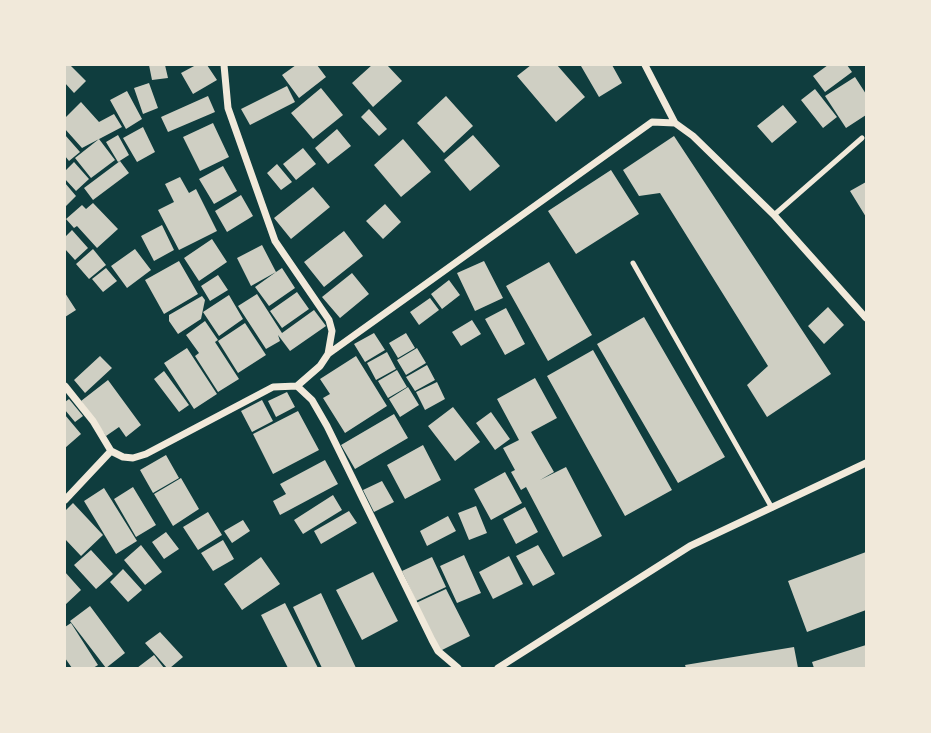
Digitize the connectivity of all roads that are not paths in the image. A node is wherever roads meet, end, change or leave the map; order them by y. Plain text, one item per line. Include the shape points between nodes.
1 (224, 65) edge
2 (645, 65) edge
3 (675, 123) junction
4 (862, 138) dead end
5 (774, 215) junction
6 (633, 263) dead end
7 (866, 318) edge
8 (328, 354) junction
9 (65, 386) edge
10 (297, 386) junction
11 (111, 451) junction
12 (866, 463) edge
13 (65, 500) edge
14 (772, 508) junction
15 (458, 668) edge
16 (498, 668) edge

1 - 8 street via 228,108 275,241 329,320
2 - 3 street
3 - 5 street
3 - 8 street via 652,122
4 - 5 lane
5 - 7 street
6 - 14 lane
8 - 10 street
9 - 11 street
10 - 11 street via 273,387 146,454 133,458
10 - 15 street via 312,400 327,426 438,651
11 - 13 street
12 - 14 street
14 - 16 street via 690,546

